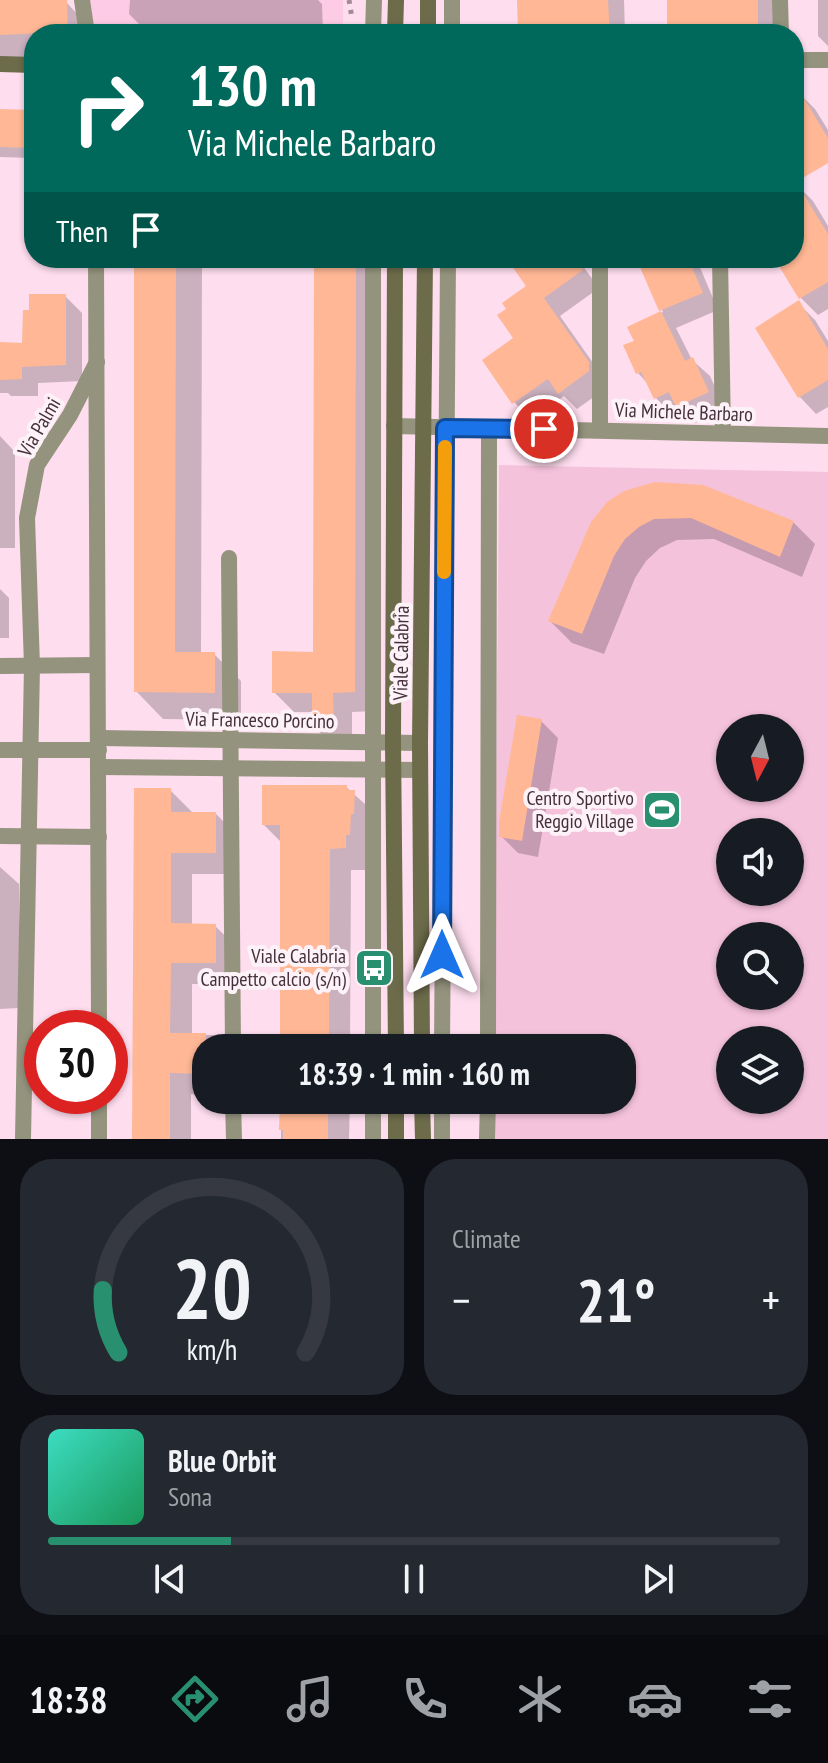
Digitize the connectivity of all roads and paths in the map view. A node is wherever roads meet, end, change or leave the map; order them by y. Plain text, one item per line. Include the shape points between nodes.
1 (82, 0) edge
2 (374, 0) edge
3 (396, 0) edge
4 (428, 0) edge
5 (452, 0) edge
6 (780, 0) edge
7 (86, 24) edge
8 (373, 24) edge
9 (395, 24) edge
10 (428, 24) edge
11 (452, 24) edge
12 (781, 24) edge
13 (804, 60) edge
14 (828, 60) edge
15 (0, 64) edge
16 (24, 65) edge
17 (96, 268) edge
18 (373, 268) edge
19 (395, 268) edge
20 (425, 268) edge
21 (448, 268) edge
22 (600, 268) edge
23 (720, 268) edge
24 (97, 362) junction
25 (394, 426) junction
26 (424, 427) junction
27 (445, 428) junction
28 (489, 428) junction
29 (600, 429) junction
30 (723, 433) junction
31 (828, 436) edge
32 (229, 558) dead end
33 (97, 665) junction
34 (0, 666) edge
35 (32, 666) junction
36 (231, 740) junction
37 (373, 742) junction
38 (393, 743) junction
39 (420, 743) junction
40 (99, 744) junction
41 (0, 750) edge
42 (30, 750) junction
43 (99, 767) junction
44 (230, 769) junction
45 (373, 770) junction
46 (393, 770) junction
47 (420, 770) junction
48 (0, 836) edge
49 (30, 836) junction
50 (99, 837) junction
51 (99, 1010) edge
52 (233, 1034) edge
53 (373, 1034) edge
54 (396, 1034) edge
55 (422, 1034) edge
56 (442, 1034) edge
57 (488, 1034) edge
58 (98, 1114) edge
59 (233, 1114) edge
60 (373, 1114) edge
61 (396, 1114) edge
62 (422, 1114) edge
63 (442, 1114) edge
64 (488, 1114) edge
65 (97, 1137) edge
66 (23, 1139) edge
67 (234, 1139) edge
68 (373, 1139) edge
69 (396, 1139) edge
70 (423, 1139) edge
71 (442, 1139) edge
72 (487, 1139) edge

1 - 7 street
2 - 8 street
3 - 9 main road
4 - 10 main road
5 - 11 street
6 - 12 street
13 - 14 street
15 - 16 main road
17 - 24 street, Via Palmi
18 - 37 street, Viale Calabria
19 - 25 main road, Viale Calabria
20 - 26 main road, Viale Calabria
21 - 27 street
22 - 29 street
23 - 30 street
24 - 33 street, Via Palmi
24 - 35 street, Via Palmi via 37,465 27,518
25 - 26 street, Via Michele Barbaro
25 - 38 main road, Viale Calabria
26 - 27 street, Via Michele Barbaro
26 - 39 main road, Viale Calabria
27 - 28 street, Via Michele Barbaro
27 - 56 street
28 - 29 street, Via Michele Barbaro
28 - 57 street
29 - 30 street, Via Michele Barbaro
30 - 31 street, Via Michele Barbaro
32 - 36 street
33 - 35 street
33 - 40 street, Via Palmi
34 - 35 street
35 - 42 street, Via Palmi
36 - 37 street, Via Francesco Porcino
36 - 40 street, Via Francesco Porcino
36 - 44 street
37 - 38 street, Via Francesco Porcino
37 - 45 street, Viale Calabria
38 - 39 street, Via Francesco Porcino
38 - 46 main road, Viale Calabria
39 - 47 main road, Viale Calabria
40 - 42 street, Via Francesco Porcino
40 - 43 street, Via Palmi
41 - 42 street, Via Francesco Porcino
42 - 49 street, Via Palmi
43 - 44 street
43 - 50 street, Via Palmi
44 - 45 street
44 - 52 street
45 - 46 street
45 - 53 street, Viale Calabria
46 - 47 street
46 - 54 main road, Viale Calabria
47 - 55 main road, Viale Calabria
48 - 49 street
49 - 50 street
49 - 66 street, Via Palmi
50 - 51 street, Via Palmi
58 - 65 street
59 - 67 street
60 - 68 street
61 - 69 main road
62 - 70 main road
63 - 71 street
64 - 72 street

